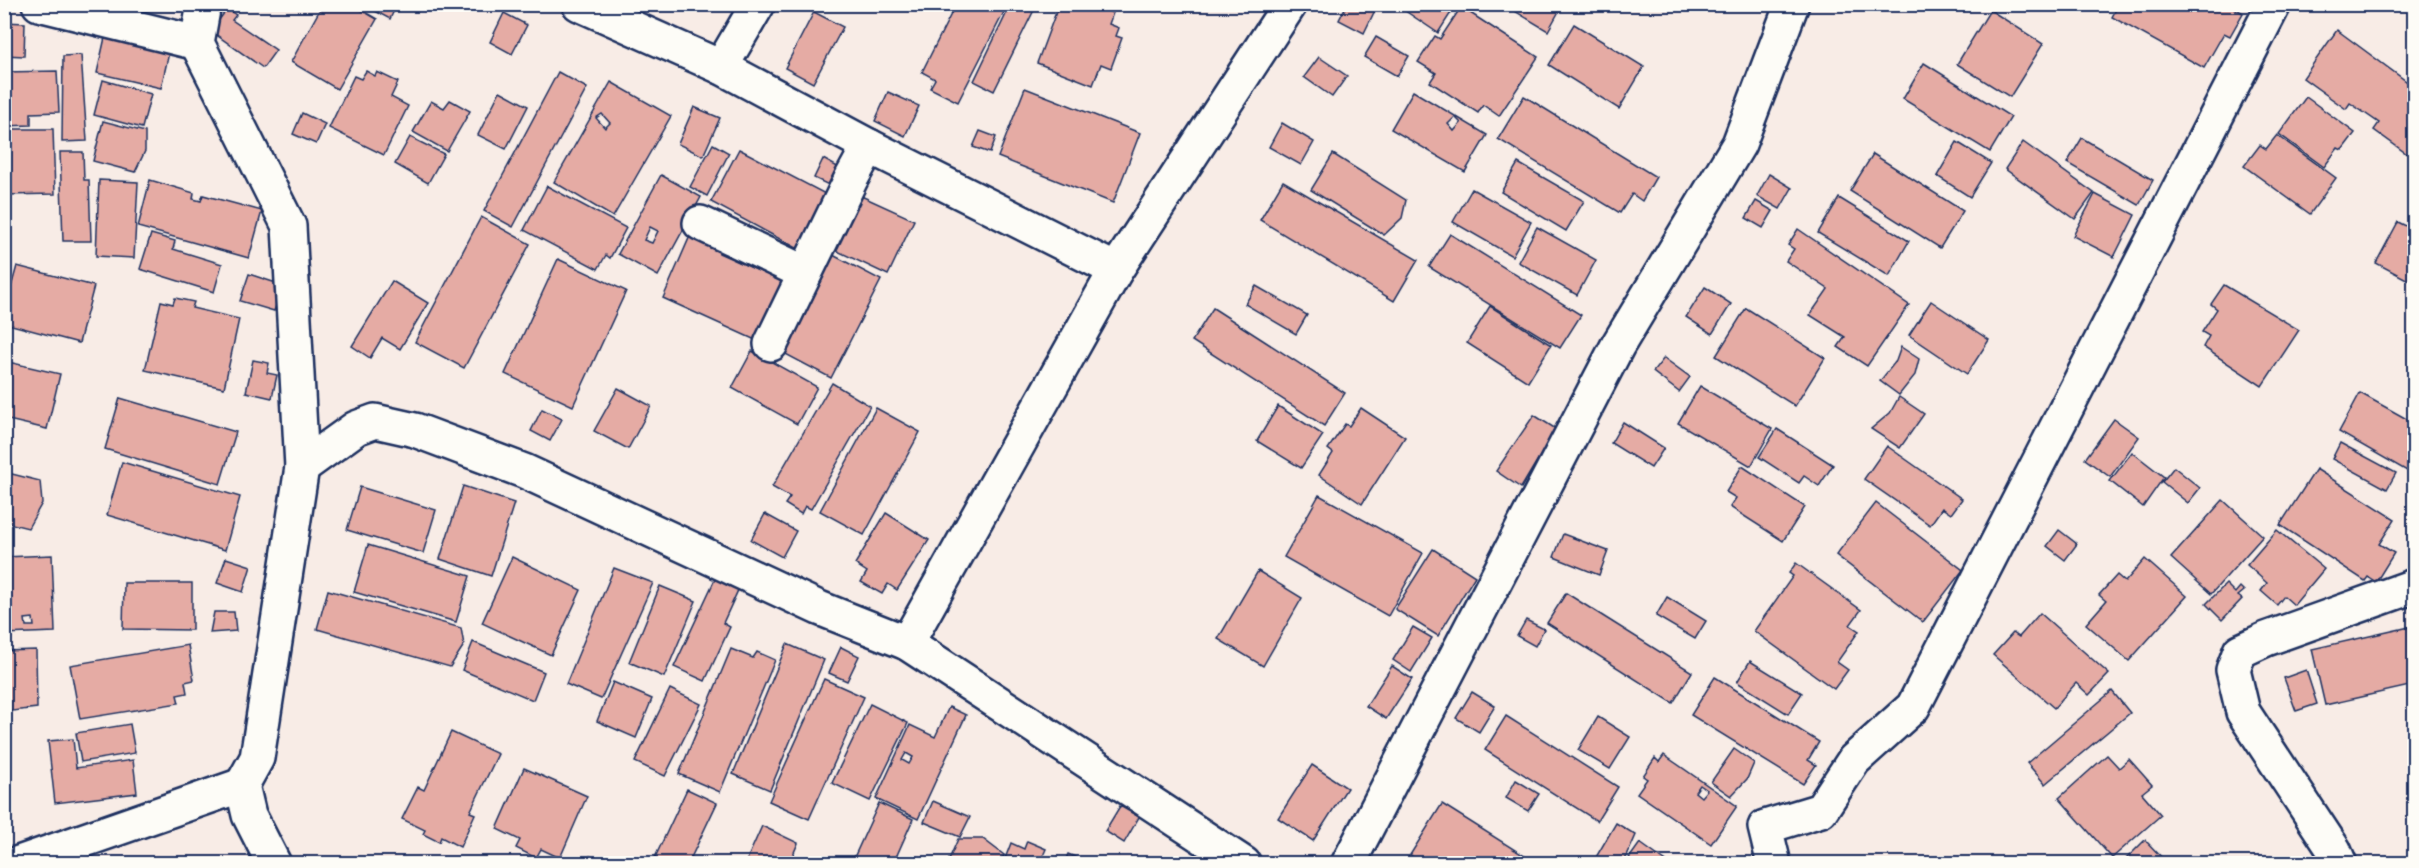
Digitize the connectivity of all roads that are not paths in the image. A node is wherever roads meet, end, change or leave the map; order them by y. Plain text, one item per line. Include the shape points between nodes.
1 (39, 4) edge
2 (204, 4) edge
3 (579, 4) edge
4 (758, 4) edge
5 (1290, 4) edge
6 (1792, 4) edge
7 (2274, 4) edge
8 (197, 44) junction
9 (722, 67) junction
10 (869, 146) junction
11 (700, 223) dead end
12 (1116, 270) junction
13 (805, 273) junction
14 (771, 344) dead end
15 (302, 467) junction
16 (2415, 586) edge
17 (907, 643) junction
18 (242, 785) junction
19 (16, 864) edge
20 (274, 864) edge
21 (1244, 864) edge
22 (1348, 864) edge
23 (1774, 864) edge
24 (2340, 864) edge

1 - 8 street
2 - 8 street
3 - 9 street
4 - 9 street
5 - 12 street
6 - 22 street via 1739,144 1618,345
7 - 23 street via 1913,707 1854,760 1821,810 1765,827
8 - 15 street via 289,226
9 - 10 street
10 - 12 street
10 - 13 street
11 - 13 street
12 - 17 street
13 - 14 street
15 - 17 street via 356,428 375,421 415,430 524,471 819,609
15 - 18 street via 257,758
16 - 24 street via 2240,651 2233,670 2243,711
17 - 21 street
18 - 19 street
18 - 20 street via 249,815

